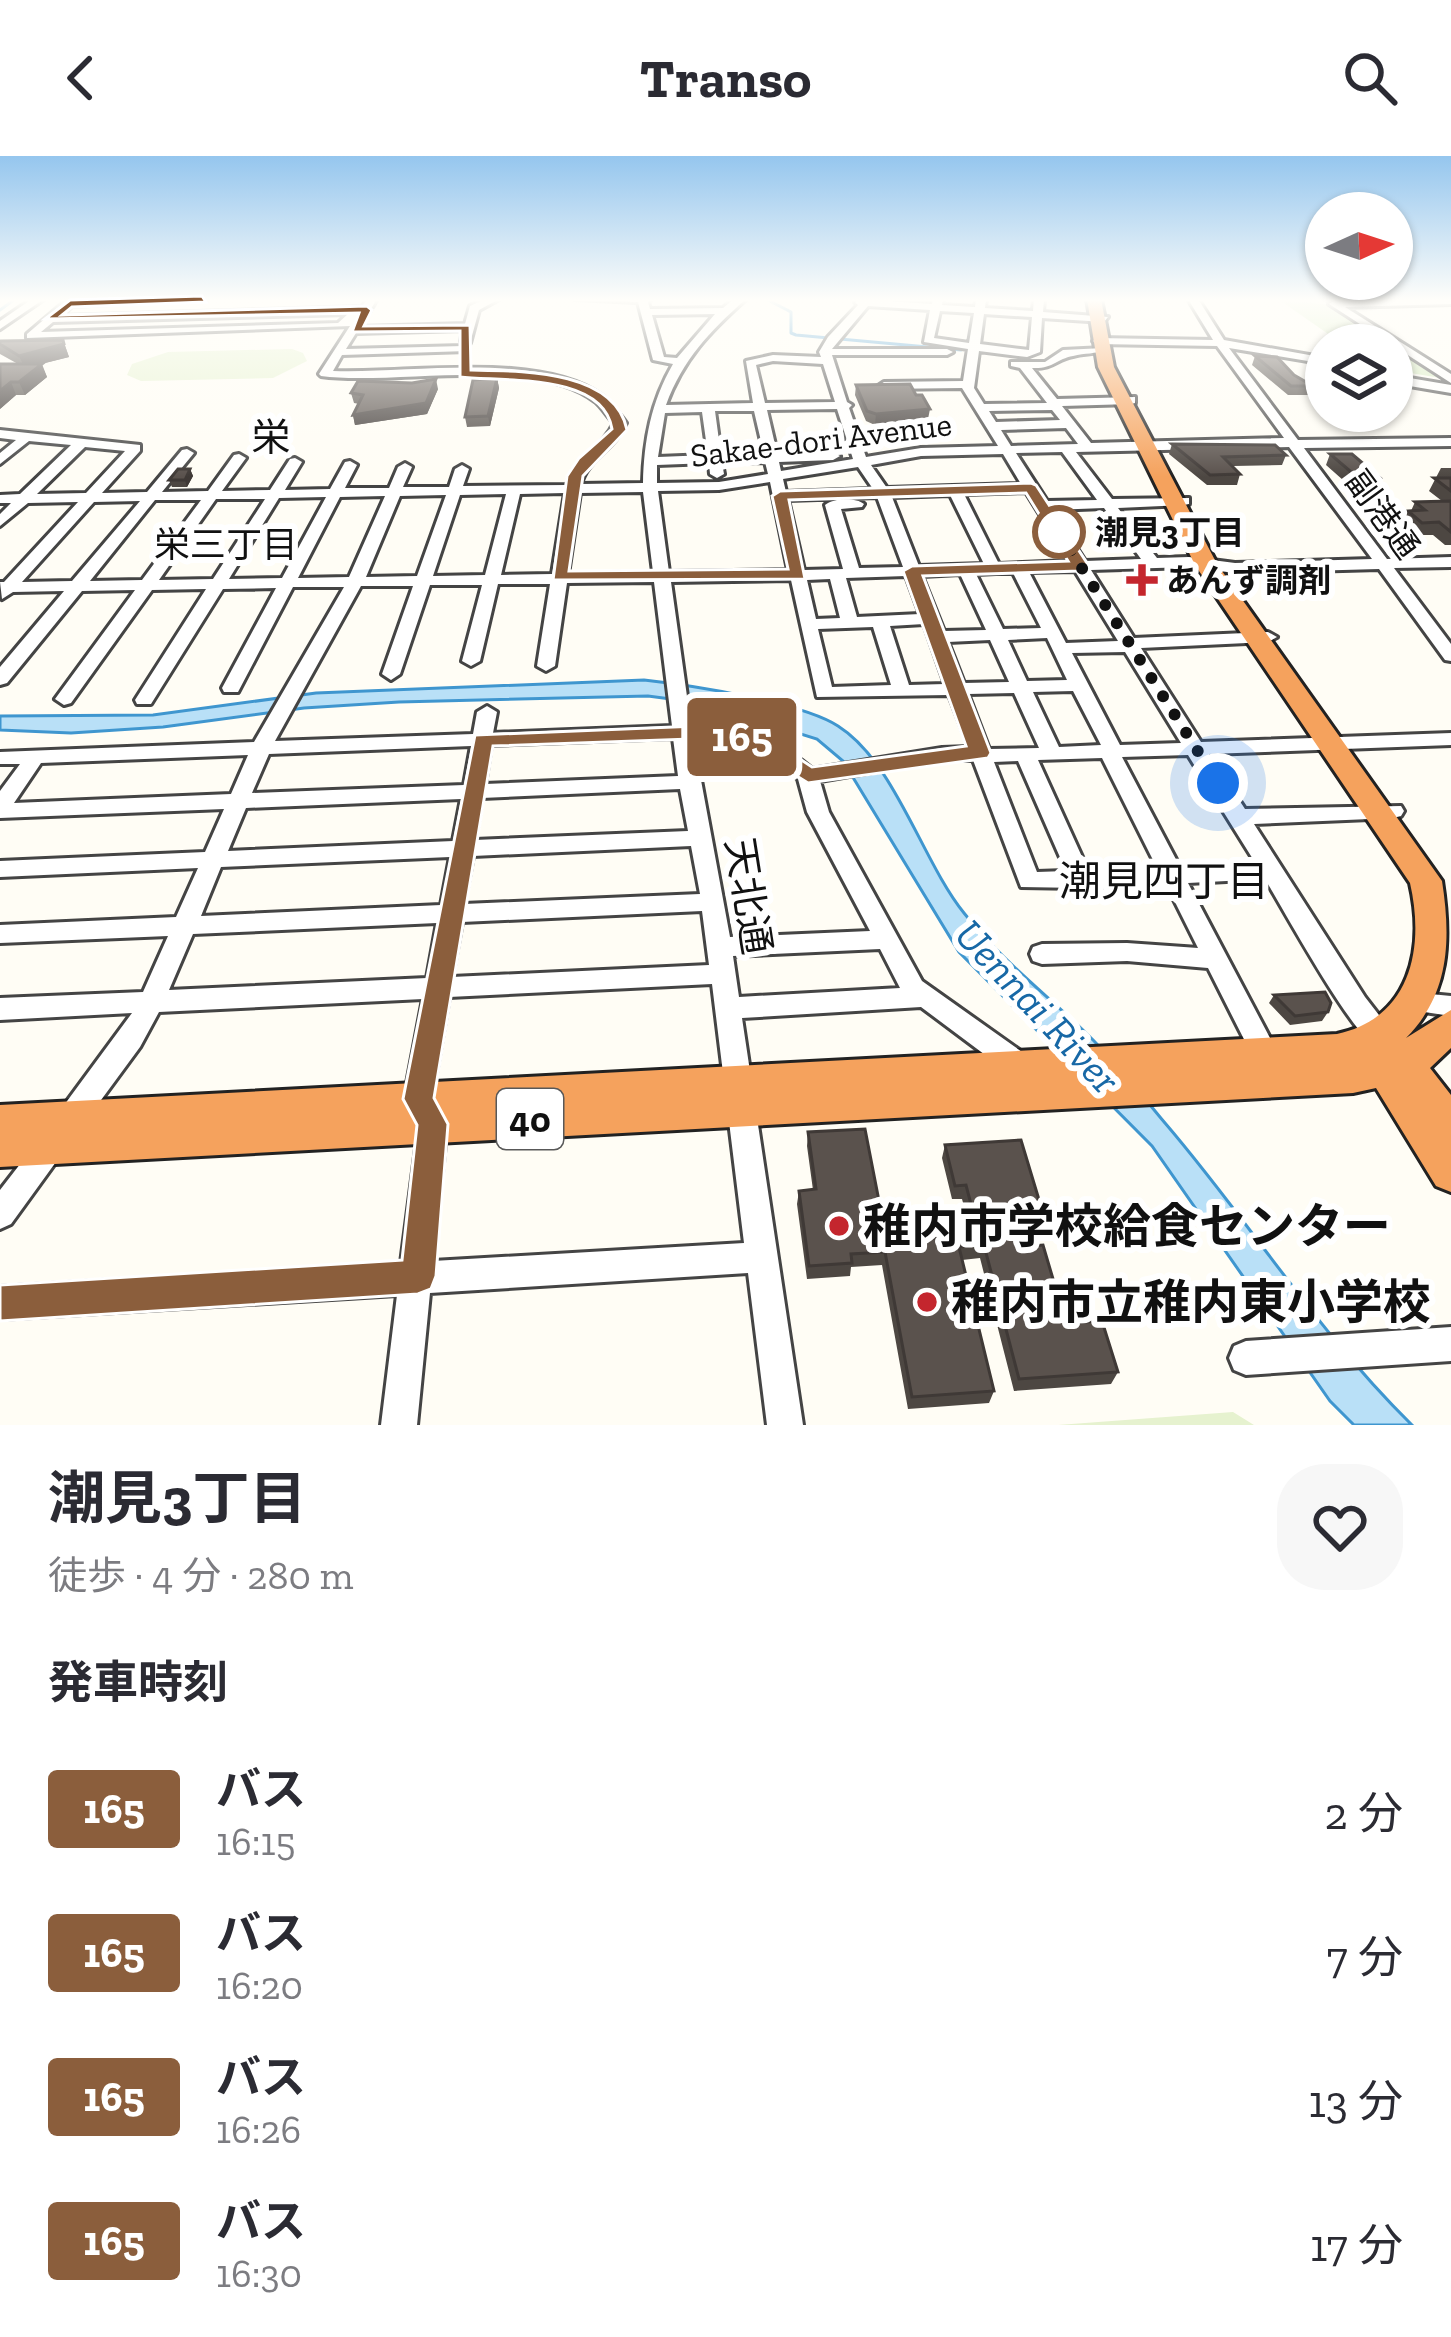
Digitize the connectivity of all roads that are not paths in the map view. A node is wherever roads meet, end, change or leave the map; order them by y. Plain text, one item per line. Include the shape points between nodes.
1 (336, 358) edge
2 (463, 358) edge
3 (658, 358) edge
4 (678, 358) edge
5 (772, 358) edge
6 (826, 358) edge
7 (886, 358) edge
8 (971, 358) edge
9 (997, 358) edge
10 (1059, 358) edge
11 (1108, 358) edge
12 (1231, 358) edge
13 (1414, 358) edge
14 (676, 361) junction
15 (1024, 365) junction
16 (464, 374) junction
17 (1413, 378) edge
18 (1451, 383) edge
19 (967, 384) junction
20 (900, 386) junction
21 (833, 387) junction
22 (1127, 400) junction
23 (1054, 404) junction
24 (839, 405) junction
25 (760, 407) junction
26 (708, 408) junction
27 (980, 408) junction
28 (658, 409) junction
29 (1069, 424) junction
30 (991, 425) junction
31 (0, 434) edge
32 (24, 439) junction
33 (82, 442) junction
34 (1451, 442) edge
35 (1293, 443) junction
36 (1150, 446) junction
37 (1088, 447) junction
38 (1066, 448) junction
39 (1007, 450) junction
40 (187, 453) dead end
41 (833, 456) dead end
42 (239, 458) dead end
43 (771, 458) junction
44 (0, 460) edge
45 (715, 460) junction
46 (650, 461) junction
47 (861, 461) junction
48 (296, 462) dead end
49 (350, 465) dead end
50 (405, 467) dead end
51 (462, 469) dead end
52 (719, 486) junction
53 (778, 487) junction
54 (650, 488) junction
55 (1031, 488) junction
56 (573, 489) junction
57 (514, 490) junction
58 (955, 490) junction
59 (454, 491) junction
60 (394, 492) junction
61 (335, 493) junction
62 (276, 494) junction
63 (213, 495) junction
64 (151, 496) junction
65 (90, 497) junction
66 (25, 498) junction
67 (885, 498) junction
68 (0, 499) edge
69 (1178, 501) junction
70 (1108, 503) junction
71 (1042, 506) junction
72 (0, 522) edge
73 (1451, 562) edge
74 (1151, 563) junction
75 (1382, 564) junction
76 (1080, 566) junction
77 (1212, 566) junction
78 (994, 568) junction
79 (1018, 568) junction
80 (966, 569) junction
81 (912, 571) junction
82 (844, 573) junction
83 (798, 575) junction
84 (661, 576) junction
85 (559, 577) junction
86 (492, 578) junction
87 (356, 580) junction
88 (424, 580) junction
89 (288, 582) junction
90 (219, 583) junction
91 (147, 584) junction
92 (77, 586) junction
93 (3, 590) edge
94 (880, 621) junction
95 (850, 622) junction
96 (809, 624) junction
97 (933, 628) junction
98 (996, 635) junction
99 (1262, 637) junction
100 (1057, 640) junction
101 (1131, 644) junction
102 (1451, 656) edge
103 (471, 661) dead end
104 (546, 666) dead end
105 (391, 674) dead end
106 (0, 679) edge
107 (1080, 685) junction
108 (1021, 687) junction
109 (231, 688) dead end
110 (956, 689) junction
111 (902, 691) junction
112 (64, 699) dead end
113 (144, 700) dead end
114 (488, 712) dead end
115 (680, 721) junction
116 (267, 737) junction
117 (1451, 739) edge
118 (483, 740) junction
119 (1336, 743) junction
120 (1197, 748) junction
121 (1112, 752) junction
122 (981, 754) junction
123 (1025, 754) junction
124 (1052, 754) junction
125 (35, 757) junction
126 (0, 758) edge
127 (817, 775) junction
128 (689, 782) junction
129 (474, 791) junction
130 (239, 800) junction
131 (0, 809) edge
132 (1385, 811) junction
133 (1239, 817) junction
134 (701, 838) junction
135 (464, 848) junction
136 (214, 860) junction
137 (0, 869) edge
138 (1274, 871) junction
139 (1174, 875) junction
140 (1082, 880) junction
141 (1451, 889) edge
142 (713, 902) junction
143 (452, 913) junction
144 (186, 925) junction
145 (0, 934) edge
146 (884, 940) junction
147 (1042, 953) dead end
148 (1217, 959) junction
149 (721, 961) junction
150 (439, 987) junction
151 (924, 997) junction
152 (152, 1001) junction
153 (1442, 1002) edge
154 (728, 1008) junction
155 (0, 1009) edge
156 (1265, 1053) junction
157 (1392, 1058) junction
158 (1148, 1073) junction
159 (1041, 1074) junction
160 (741, 1096) junction
161 (426, 1112) junction
162 (0, 1124) edge
163 (1451, 1127) edge
164 (61, 1131) junction
165 (0, 1148) edge
166 (1451, 1172) edge
167 (0, 1214) edge
168 (763, 1257) junction
169 (418, 1276) junction
170 (0, 1303) edge
171 (1451, 1344) edge
172 (1246, 1358) dead end
173 (399, 1425) edge
174 (785, 1425) edge

1 - 16 street via 326,374
2 - 16 street
3 - 14 street
4 - 14 street, 天北通
5 - 25 street via 750,363
6 - 21 street
7 - 20 street
8 - 19 street
9 - 15 street
10 - 15 street
11 - 22 highway, 40
12 - 35 street, 副港通
13 - 18 street
14 - 28 street, 天北通
15 - 23 street
16 - 56 street via 544,377 594,396 617,415 620,430 584,461
17 - 18 street
19 - 20 street
19 - 27 street
20 - 21 street
21 - 24 street
22 - 23 street
22 - 36 highway, 40
23 - 27 street
23 - 29 street
24 - 25 street
24 - 47 street
25 - 26 street
25 - 43 street
26 - 28 street
26 - 45 street
27 - 30 street
28 - 46 street, 天北通
29 - 30 street
29 - 37 street
30 - 39 street
31 - 32 street
32 - 33 street
32 - 44 street
33 - 65 street via 135,448
33 - 66 street
34 - 35 street, Sakae-dori Avenue
35 - 36 street, Sakae-dori Avenue
35 - 75 street, 副港通
36 - 37 street, Sakae-dori Avenue
36 - 69 highway, 40
37 - 38 street, Sakae-dori Avenue
38 - 39 street, Sakae-dori Avenue
38 - 70 street
39 - 47 street, Sakae-dori Avenue
39 - 55 street
40 - 64 street
41 - 43 street
42 - 63 street
43 - 45 street
43 - 53 street
45 - 46 street
45 - 52 street
46 - 54 street, 天北通
47 - 53 street, Sakae-dori Avenue
47 - 67 street
48 - 62 street
49 - 61 street
50 - 60 street
51 - 59 street
52 - 53 street, Sakae-dori Avenue
52 - 54 street, Sakae-dori Avenue
53 - 67 street
53 - 83 street
54 - 56 street, Sakae-dori Avenue
54 - 84 street, 天北通
55 - 58 street
55 - 71 street
56 - 57 street, Sakae-dori Avenue
56 - 85 street
57 - 59 street, Sakae-dori Avenue
57 - 86 street
58 - 67 street
58 - 78 street
59 - 60 street, Sakae-dori Avenue
59 - 88 street
60 - 61 street, Sakae-dori Avenue
60 - 87 street
61 - 62 street, Sakae-dori Avenue
61 - 89 street
62 - 63 street, Sakae-dori Avenue
62 - 90 street
63 - 64 street, Sakae-dori Avenue
63 - 91 street
64 - 65 street, Sakae-dori Avenue
64 - 92 street
65 - 66 street, Sakae-dori Avenue
65 - 93 street
66 - 68 street, Sakae-dori Avenue
66 - 72 street
67 - 81 street
67 - 82 street via 832,505
69 - 70 street
69 - 77 highway, 40
70 - 71 street
70 - 74 street
71 - 76 street
73 - 75 street
74 - 76 street
74 - 77 street
75 - 77 street
75 - 102 street, 副港通
76 - 79 street
76 - 101 street
77 - 99 highway, 40
78 - 79 street
78 - 80 street
79 - 100 street
80 - 81 street
80 - 98 street
81 - 82 street
81 - 97 street
82 - 83 street
82 - 95 street
83 - 84 street
83 - 96 street
84 - 85 street
84 - 115 street, 天北通
85 - 86 street
85 - 104 street
86 - 88 street
86 - 103 street
87 - 88 street
87 - 89 street
87 - 116 street
88 - 105 street
89 - 90 street
89 - 109 street
90 - 91 street
90 - 113 street
91 - 92 street
91 - 112 street
92 - 93 street
92 - 106 street
94 - 95 street
94 - 97 street
94 - 111 street
95 - 96 street
96 - 111 street via 824,693
97 - 98 street
97 - 110 street
98 - 100 street
98 - 108 street
99 - 101 street
99 - 119 highway, 40
100 - 101 street
100 - 107 street
101 - 120 street
107 - 108 street
107 - 121 street
108 - 110 street
108 - 124 street
110 - 111 street
110 - 122 street
114 - 118 street
115 - 118 street
115 - 127 street via 742,736
115 - 128 street, 天北通
116 - 118 street
116 - 125 street
116 - 130 street
117 - 119 street
118 - 129 street
119 - 120 street
119 - 132 highway, 40
120 - 121 street
120 - 133 street
121 - 124 street
121 - 139 street
122 - 123 street
122 - 127 street
122 - 140 street via 1029,881
123 - 124 street
123 - 140 street
125 - 126 street
125 - 131 street
127 - 146 street via 818,812
128 - 129 street
128 - 134 street, 天北通
129 - 130 street
129 - 135 street
130 - 131 street
130 - 136 street
132 - 133 street
132 - 141 highway, 40
132 - 153 highway, 40 via 1440,908
133 - 138 street
134 - 135 street
134 - 142 street, 天北通
135 - 136 street
135 - 143 street
136 - 137 street
136 - 144 street
138 - 139 street
138 - 157 street
139 - 140 street
139 - 148 street
142 - 143 street
142 - 149 street, 天北通
143 - 144 street
143 - 150 street
144 - 145 street
144 - 152 street
146 - 149 street
146 - 151 street
147 - 148 street
148 - 156 street
149 - 150 street
149 - 154 street, 天北通
150 - 152 street
150 - 161 street
151 - 154 street
151 - 159 street
152 - 155 street
152 - 164 street
153 - 157 highway, 40
154 - 160 street, 天北通
156 - 157 highway, 40 via 1350,1049
156 - 158 highway, 40
157 - 158 highway, 40
157 - 163 highway
157 - 166 highway
158 - 159 highway, 40
159 - 160 highway, 40
160 - 161 highway, 40
160 - 168 street, 天北通
161 - 164 highway, 40
161 - 169 street
162 - 164 highway, 40
164 - 165 highway, 40
164 - 167 street
168 - 169 street
168 - 174 street, 天北通
169 - 170 street
169 - 173 street
171 - 172 street

